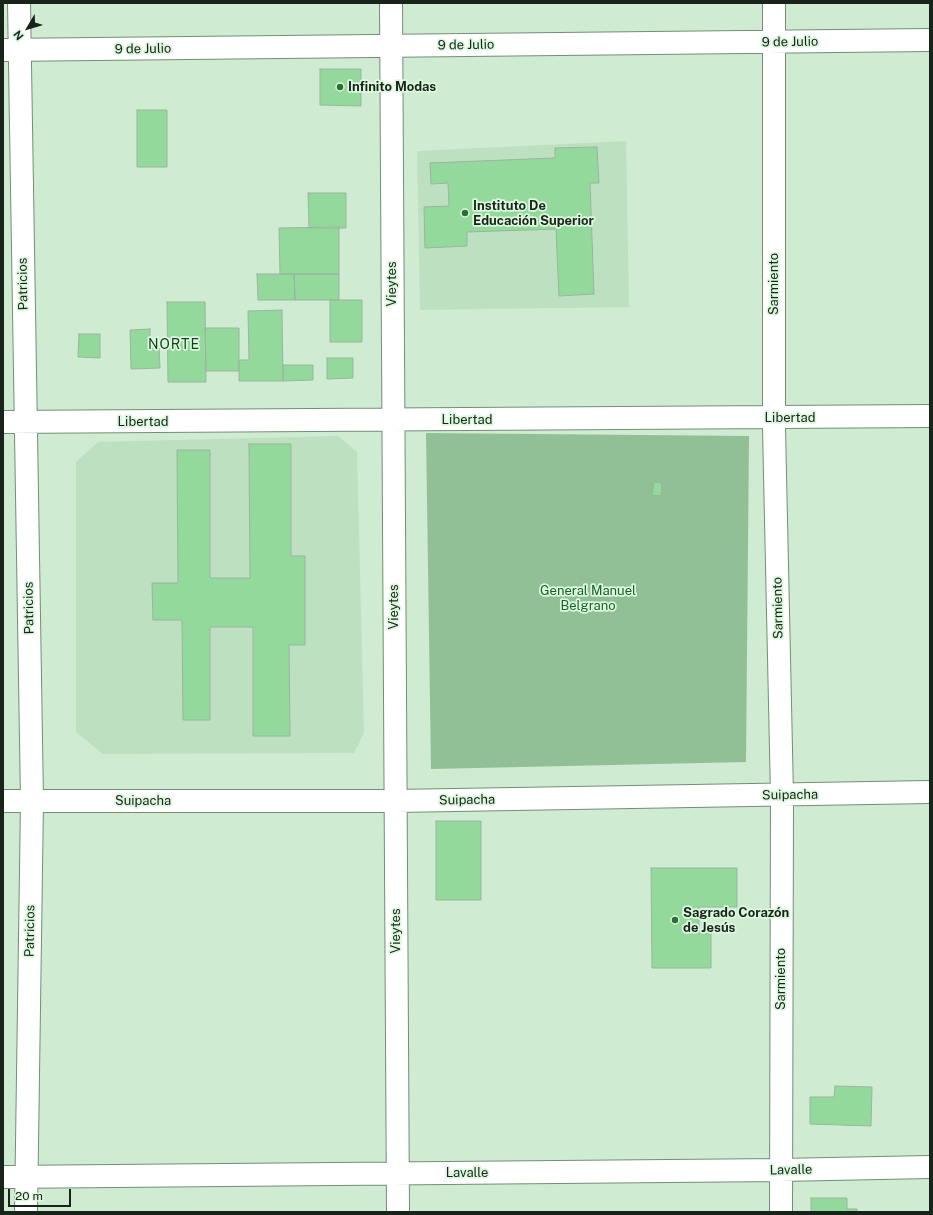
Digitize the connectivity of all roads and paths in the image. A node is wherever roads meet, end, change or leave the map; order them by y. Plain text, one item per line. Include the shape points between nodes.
1 (19, 3) edge
2 (391, 3) edge
3 (774, 3) edge
4 (930, 40) edge
5 (774, 42) junction
6 (390, 46) junction
7 (11, 50) edge
8 (930, 416) edge
9 (774, 418) junction
10 (393, 421) junction
11 (3, 422) edge
12 (25, 422) junction
13 (930, 792) edge
14 (782, 795) junction
15 (3, 801) edge
16 (32, 801) junction
17 (395, 801) junction
18 (930, 1167) edge
19 (780, 1170) junction
20 (398, 1173) junction
21 (25, 1176) junction
22 (3, 1177) edge
23 (26, 1212) edge
24 (398, 1212) edge
25 (781, 1212) edge

1 - 7 street, Patricios
2 - 6 street, Vieytes
3 - 5 street, Sarmiento
4 - 5 street, 9 de Julio
5 - 6 street, 9 de Julio
5 - 9 street, Sarmiento
6 - 7 street, 9 de Julio
6 - 10 street, Vieytes
7 - 12 street, Patricios
8 - 9 street, Libertad
9 - 10 street, Libertad
9 - 14 street, Sarmiento
10 - 12 street, Libertad
10 - 17 street, Vieytes
11 - 12 street, Libertad
12 - 16 street, Patricios
13 - 14 street, Suipacha
14 - 17 street, Suipacha
14 - 19 street, Sarmiento
15 - 16 street, Suipacha
16 - 17 street, Suipacha
16 - 21 street, Patricios
17 - 20 street, Vieytes
18 - 19 street, Lavalle
19 - 20 street, Lavalle
19 - 25 street, Sarmiento
20 - 21 street, Lavalle
20 - 24 street, Vieytes
21 - 22 street, Lavalle
21 - 23 street, Patricios

